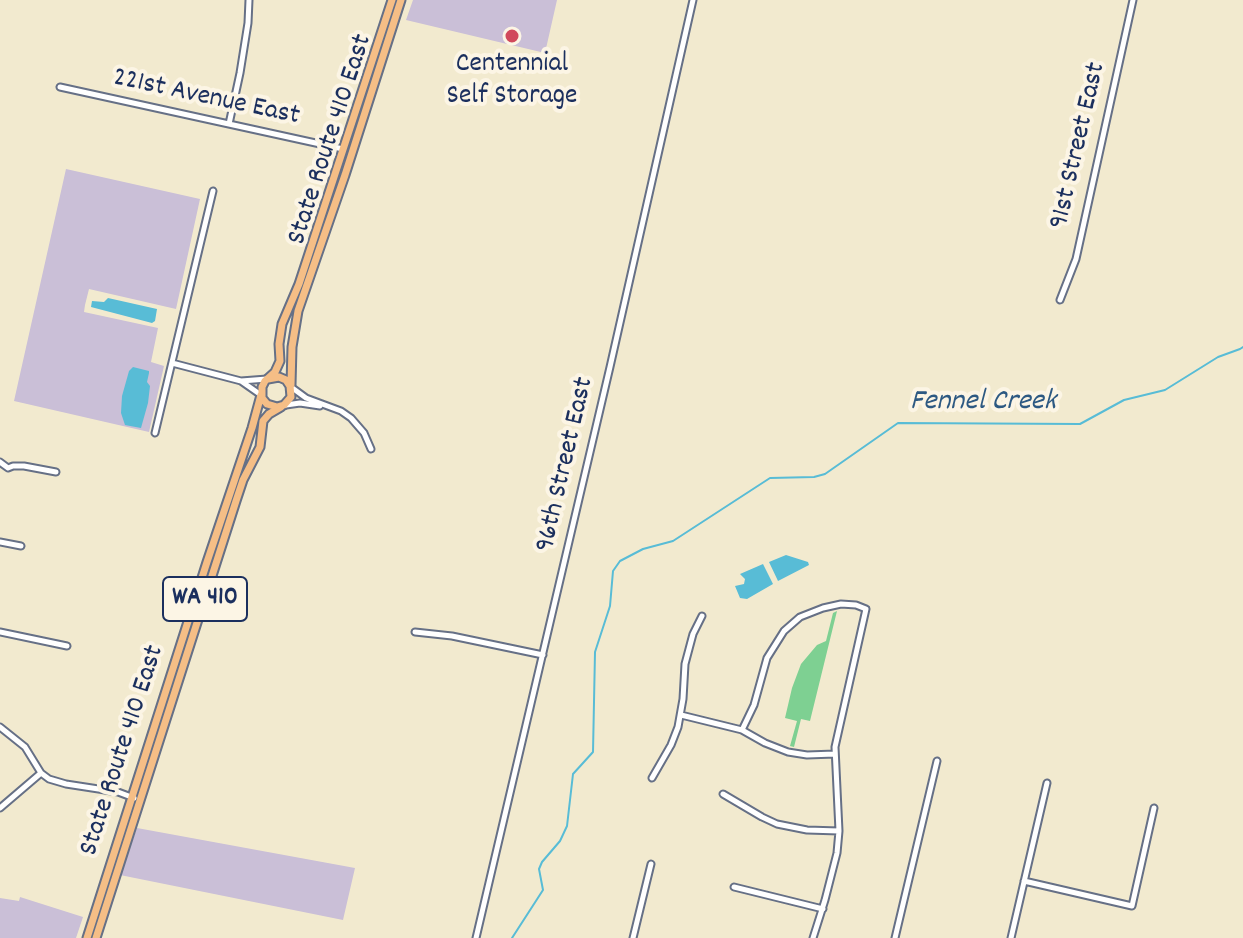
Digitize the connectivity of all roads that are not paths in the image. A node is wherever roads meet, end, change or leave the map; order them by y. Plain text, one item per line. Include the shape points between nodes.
1 (249, 0) edge
2 (392, 0) edge
3 (401, 0) edge
4 (693, 0) edge
5 (1133, 0) edge
6 (60, 87) dead end
7 (229, 124) junction
8 (343, 149) junction
9 (213, 191) dead end
10 (1060, 300) dead end
11 (172, 363) junction
12 (268, 379) junction
13 (241, 381) junction
14 (291, 387) junction
15 (261, 395) junction
16 (282, 406) junction
17 (329, 407) junction
18 (155, 433) dead end
19 (371, 449) dead end
20 (0, 462) edge
21 (56, 472) dead end
22 (0, 542) edge
23 (21, 546) dead end
24 (702, 616) dead end
25 (0, 632) edge
26 (415, 632) dead end
27 (67, 646) dead end
28 (543, 655) junction
29 (681, 715) junction
30 (0, 727) edge
31 (742, 730) junction
32 (835, 754) junction
33 (937, 761) dead end
34 (41, 773) junction
35 (652, 778) dead end
36 (1047, 783) dead end
37 (723, 794) dead end
38 (131, 797) junction
39 (141, 800) junction
40 (0, 808) edge
41 (1154, 808) dead end
42 (839, 831) junction
43 (651, 864) dead end
44 (1024, 881) junction
45 (734, 887) dead end
46 (823, 909) junction
47 (87, 938) edge
48 (96, 938) edge
49 (476, 938) edge
50 (633, 938) edge
51 (813, 938) edge
52 (895, 938) edge
53 (1011, 938) edge

1 - 7 street
2 - 8 main road, State Route 410 East / WA 410
3 - 14 main road, State Route 410 East / WA 410 via 298,311
4 - 28 street, 96th Street East
5 - 10 street, 91st Street East via 1076,259
6 - 7 street, 221st Avenue East
7 - 8 street, 221st Avenue East
8 - 12 main road, State Route 410 East / WA 410 via 282,324 280,361
9 - 11 street
11 - 13 street
11 - 18 street
12 - 13 street
12 - 14 main road via 283,378
12 - 15 main road, WA 410
13 - 15 street
14 - 16 main road, WA 410 via 291,397
14 - 17 street
15 - 16 main road via 270,406
15 - 38 main road, State Route 410 East / WA 410
16 - 17 street
16 - 39 main road, State Route 410 East / WA 410 via 263,421 260,447 243,480
17 - 19 street via 356,423
20 - 21 street via 8,468
22 - 23 street
24 - 29 street via 685,664
25 - 27 street
26 - 28 street
28 - 49 street, 96th Street East
29 - 31 street
29 - 35 street
30 - 34 street via 25,747
31 - 32 street via 788,752
31 - 32 street via 777,639 800,617 841,604 856,605 866,609
32 - 42 street
33 - 52 street
34 - 38 street via 66,784
34 - 40 street
36 - 44 street
37 - 42 street via 777,824
38 - 39 street
38 - 47 main road, State Route 410 East / WA 410
39 - 48 main road, State Route 410 East / WA 410
41 - 44 street via 1132,906
42 - 46 street
43 - 50 street
44 - 53 street
45 - 46 street
46 - 51 street

